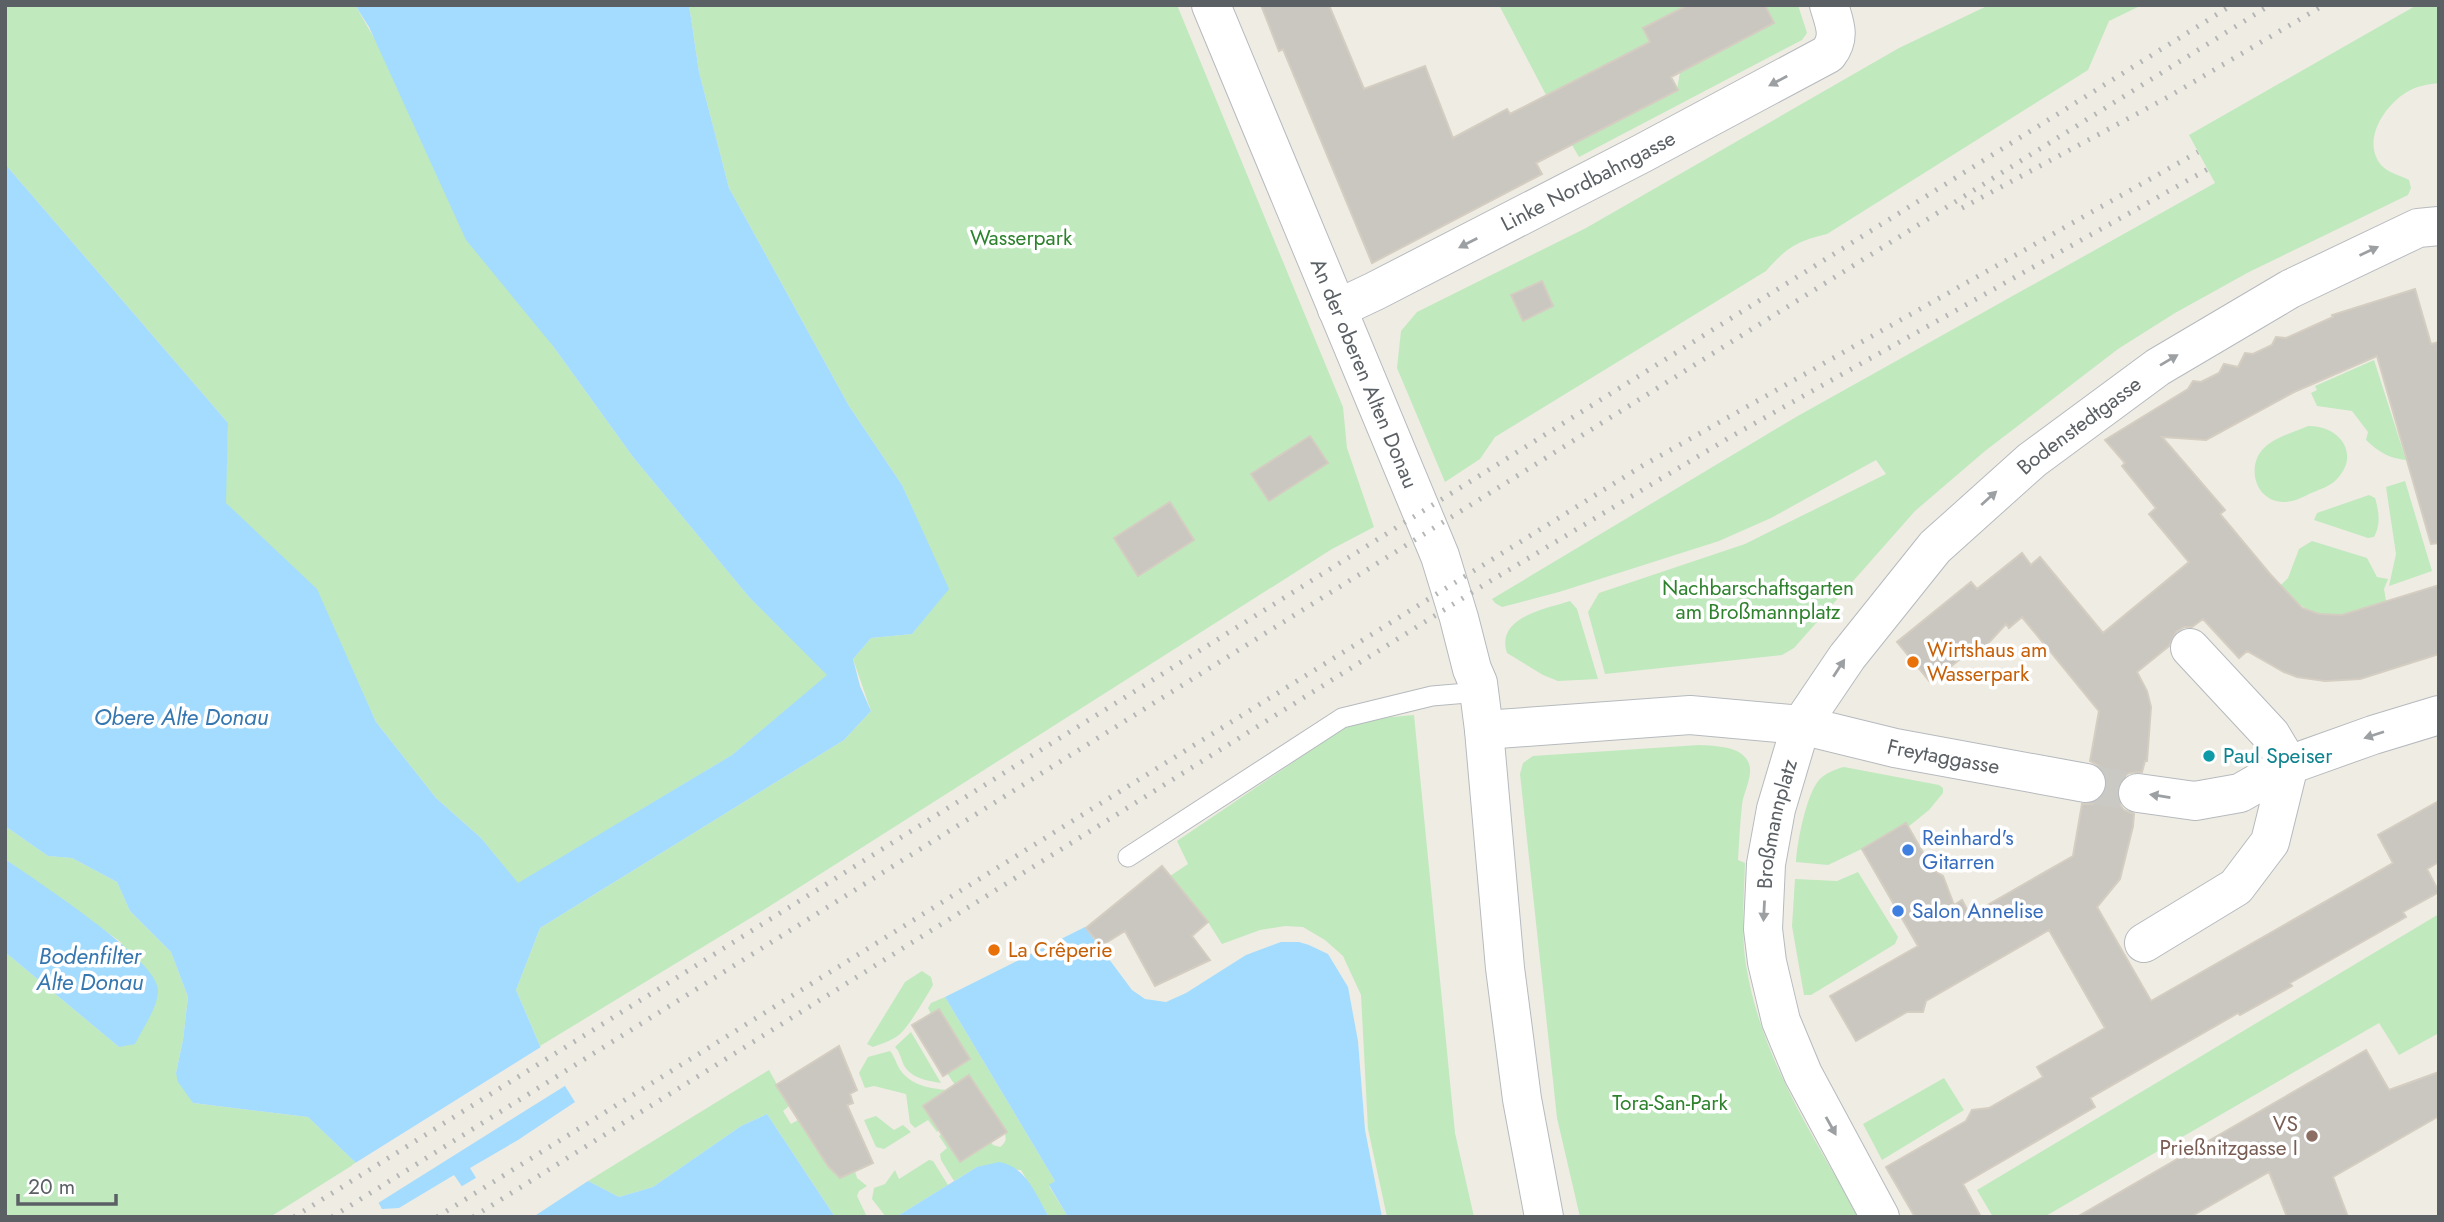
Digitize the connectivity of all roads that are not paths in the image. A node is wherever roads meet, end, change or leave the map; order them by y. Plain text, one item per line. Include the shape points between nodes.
1 (1211, 5) edge
2 (1829, 5) edge
3 (2439, 226) edge
4 (1337, 309) junction
5 (2190, 648) dead end
6 (1479, 692) junction
7 (2439, 715) edge
8 (1801, 726) junction
9 (1485, 741) junction
10 (2289, 765) junction
11 (2086, 783) tunnel mouth
12 (2138, 793) tunnel mouth
13 (1128, 857) dead end
14 (2144, 943) dead end
15 (1544, 1217) edge
16 (1880, 1217) edge

1 - 4 street, An der oberen Alten Donau
2 -> 4 street, Linke Nordbahngasse via 1836,30 1835,45 1828,54
8 -> 3 street, Bodenstedtgasse via 1847,657 1935,547 2032,460 2158,367 2290,289 2418,228
4 - 6 street, An der oberen Alten Donau via 1440,556
5 - 10 street via 2271,735
6 - 9 street, An der oberen Alten Donau
6 - 13 lane via 1432,696 1342,718
7 -> 10 street
8 - 9 street via 1690,715
8 - 11 street, Freytaggasse
8 -> 16 street, Broßmannplatz via 1776,809 1766,864 1766,962 1781,1021 1803,1074
9 - 15 street via 1505,968
10 -> 12 street via 2240,793 2220,797 2195,801
10 - 14 street via 2270,842 2236,887

